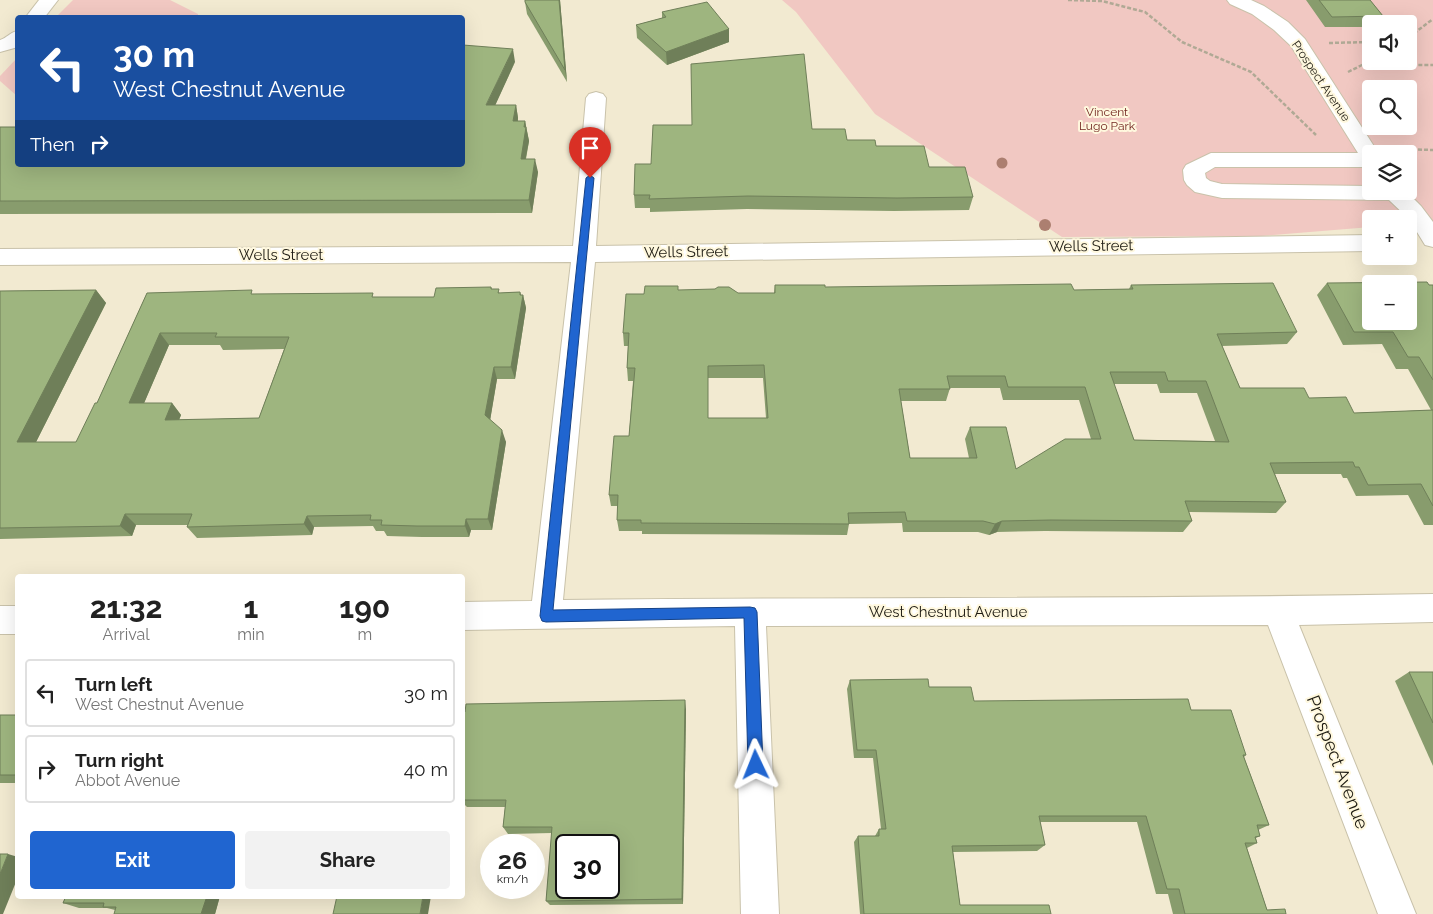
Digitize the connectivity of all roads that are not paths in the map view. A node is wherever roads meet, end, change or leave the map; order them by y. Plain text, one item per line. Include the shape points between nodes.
1 (49, 0) edge
2 (1236, 0) edge
3 (36, 15) edge
4 (15, 40) edge
5 (0, 46) edge
6 (596, 98) dead end
7 (1364, 145) edge
8 (1362, 155) edge
9 (1362, 192) edge
10 (1402, 200) edge
11 (1433, 240) edge
12 (1417, 241) edge
13 (1362, 243) edge
14 (584, 254) junction
15 (0, 257) edge
16 (1433, 608) edge
17 (1278, 611) junction
18 (750, 612) junction
19 (465, 616) edge
20 (546, 616) junction
21 (0, 620) edge
22 (15, 620) edge
23 (760, 914) edge
24 (1397, 914) edge

1 - 3 street
2 - 7 street, Prospect Avenue via 1258,10 1298,43
4 - 5 street
6 - 14 street
8 - 9 street via 1211,160 1194,170 1195,180 1202,187 1222,190
10 - 11 street
11 - 12 street
13 - 14 street, Wells Street
14 - 15 street, Wells Street
14 - 20 street
16 - 17 street, West Chestnut Avenue
17 - 18 street, West Chestnut Avenue
17 - 24 street, Prospect Avenue
18 - 20 street, West Chestnut Avenue
18 - 23 street
19 - 20 street, West Chestnut Avenue
21 - 22 street

